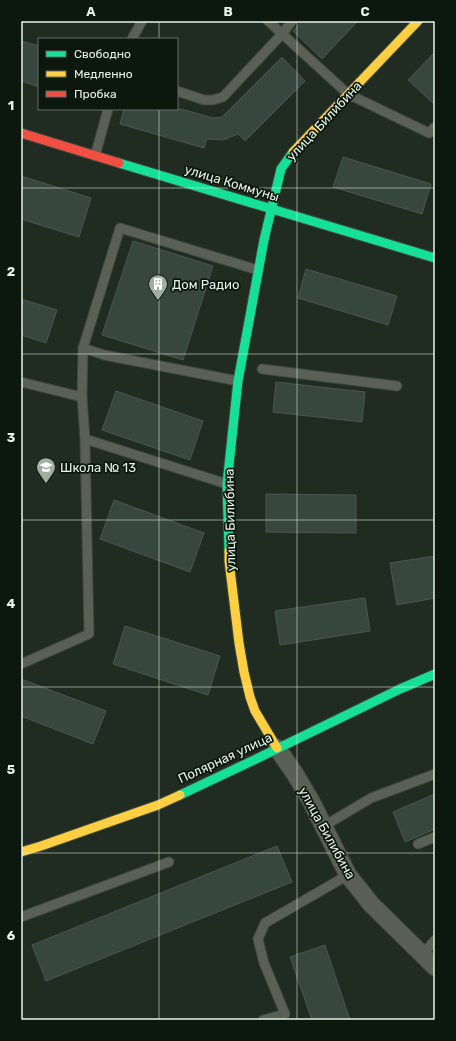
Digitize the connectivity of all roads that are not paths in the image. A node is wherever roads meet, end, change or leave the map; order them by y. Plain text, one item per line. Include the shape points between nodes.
1 (142, 21) edge
2 (268, 21) edge
3 (292, 21) edge
4 (418, 21) edge
5 (282, 34) junction
6 (133, 38) edge
7 (178, 91) edge
8 (348, 94) junction
9 (108, 110) edge
10 (435, 127) edge
11 (21, 133) edge
12 (95, 156) junction
13 (271, 209) junction
14 (435, 258) edge
15 (258, 270) junction
16 (83, 348) junction
17 (262, 369) dead end
18 (238, 381) junction
19 (21, 382) edge
20 (397, 386) dead end
21 (82, 397) junction
22 (85, 439) junction
23 (227, 484) junction
24 (21, 664) edge
25 (435, 674) edge
26 (277, 748) junction
27 (435, 774) edge
28 (324, 826) junction
29 (435, 837) edge
30 (418, 844) dead end
31 (21, 852) edge
32 (168, 862) dead end
33 (348, 875) junction
34 (21, 917) edge
35 (435, 940) edge
36 (422, 955) junction
37 (435, 967) edge
38 (263, 1020) edge

1 - 6 lane
2 - 5 lane
3 - 5 lane
4 - 8 street, улица Билибина
5 - 7 lane via 223,97 204,100
5 - 8 lane
8 - 10 lane via 429,133
8 - 13 street, улица Билибина via 285,162
9 - 12 lane
11 - 12 street, улица Коммуны
12 - 13 street, улица Коммуны
13 - 14 street, улица Коммуны
13 - 15 street, улица Билибина
15 - 16 lane via 120,228
15 - 18 street, улица Билибина
16 - 18 lane via 104,355
16 - 21 lane
17 - 20 lane
18 - 23 street, улица Билибина
19 - 21 lane
21 - 22 lane
22 - 23 lane
22 - 24 lane via 89,634
23 - 26 street, улица Билибина via 229,561 244,672 255,711
25 - 26 street, Полярная улица
26 - 28 street, улица Билибина
26 - 31 street, Полярная улица via 158,805
27 - 28 lane via 371,798
28 - 33 street, улица Билибина
29 - 30 lane
32 - 34 lane
33 - 36 street, улица Билибина via 371,904
33 - 38 lane via 265,923 258,939 264,963 285,1014
35 - 36 lane
36 - 37 street, улица Билибина

